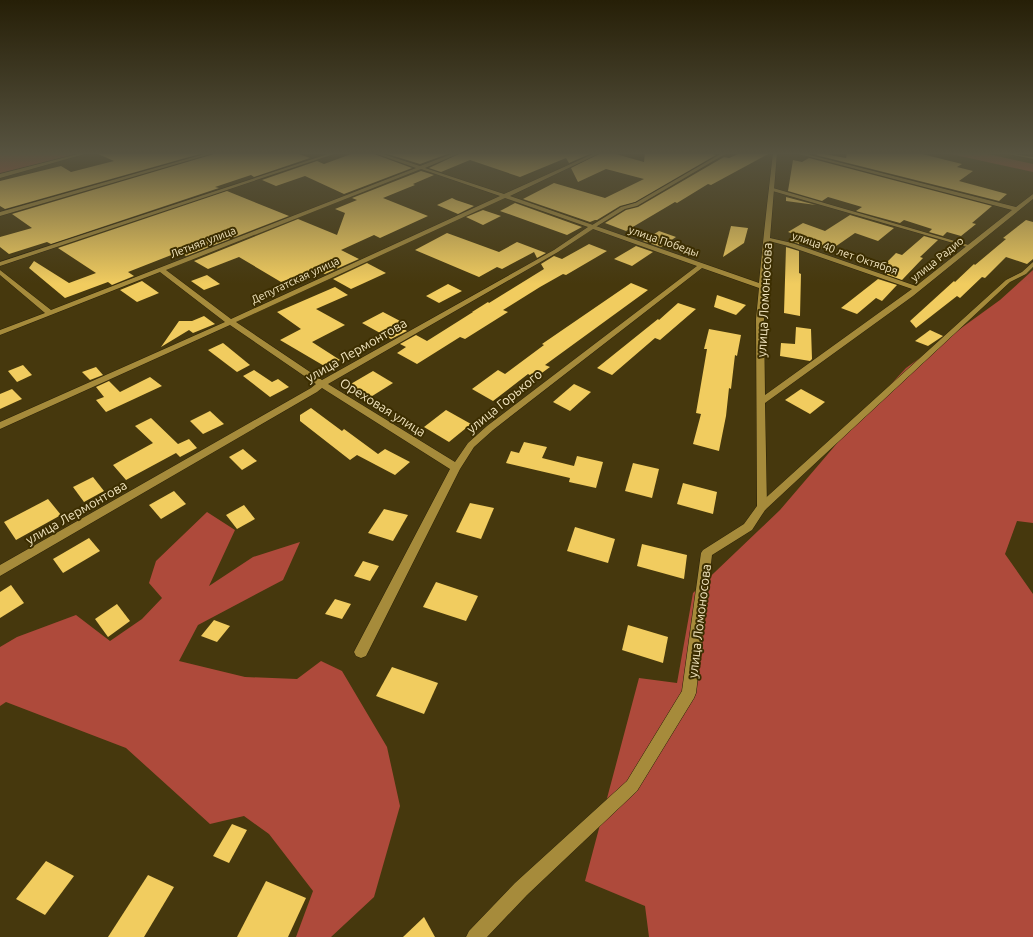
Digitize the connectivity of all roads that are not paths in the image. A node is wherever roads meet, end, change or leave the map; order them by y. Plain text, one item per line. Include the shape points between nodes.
1 (60, 197) edge
2 (203, 197) edge
3 (346, 197) edge
4 (503, 197) edge
5 (507, 197) edge
6 (649, 197) edge
7 (770, 197) edge
8 (798, 197) edge
9 (969, 197) edge
10 (1032, 197) edge
11 (635, 205) joint
12 (1017, 209) junction
13 (0, 214) edge
14 (592, 227) junction
15 (767, 239) junction
16 (969, 246) junction
17 (0, 264) edge
18 (1033, 264) edge
19 (702, 265) junction
20 (160, 269) junction
21 (0, 272) edge
22 (763, 286) junction
23 (916, 288) junction
24 (50, 313) junction
25 (231, 321) junction
26 (0, 333) edge
27 (321, 384) junction
28 (761, 402) junction
29 (0, 426) edge
30 (456, 468) junction
31 (762, 506) junction
32 (0, 571) edge
33 (361, 652) dead end
34 (475, 937) edge

1 - 13 street
2 - 17 street
3 - 20 street, Летняя улица
4 - 25 street, Депутатская улица
5 - 14 street, улица Победы
6 - 11 street, улица Лермонтова
7 - 15 street, улица Ломоносова
8 - 16 lane
9 - 12 street
10 - 12 street, улица Радио
11 - 14 lane, улица Лермонтова via 623,208
12 - 16 street, улица Радио
14 - 19 street, улица Победы
14 - 27 street, улица Лермонтова via 556,251
15 - 22 street, улица Ломоносова
15 - 23 street, улица 40 лет Октября via 790,244
16 - 23 street, улица Радио
18 - 31 lane via 1024,273 1008,281
19 - 22 street, улица Победы
19 - 30 street, улица Горького via 490,428 471,445
20 - 24 street, Летняя улица
20 - 25 street, Ореховая улица
21 - 24 street
22 - 28 street, улица Ломоносова via 760,319
23 - 28 street, улица Радио
24 - 26 street, Летняя улица
25 - 27 street, Ореховая улица
25 - 29 street, Депутатская улица
27 - 30 street, Ореховая улица
27 - 32 street, улица Лермонтова
28 - 31 street, улица Ломоносова
30 - 33 street, улица Горького
31 - 34 street, улица Ломоносова via 748,527 707,553 689,693 632,786 521,889

